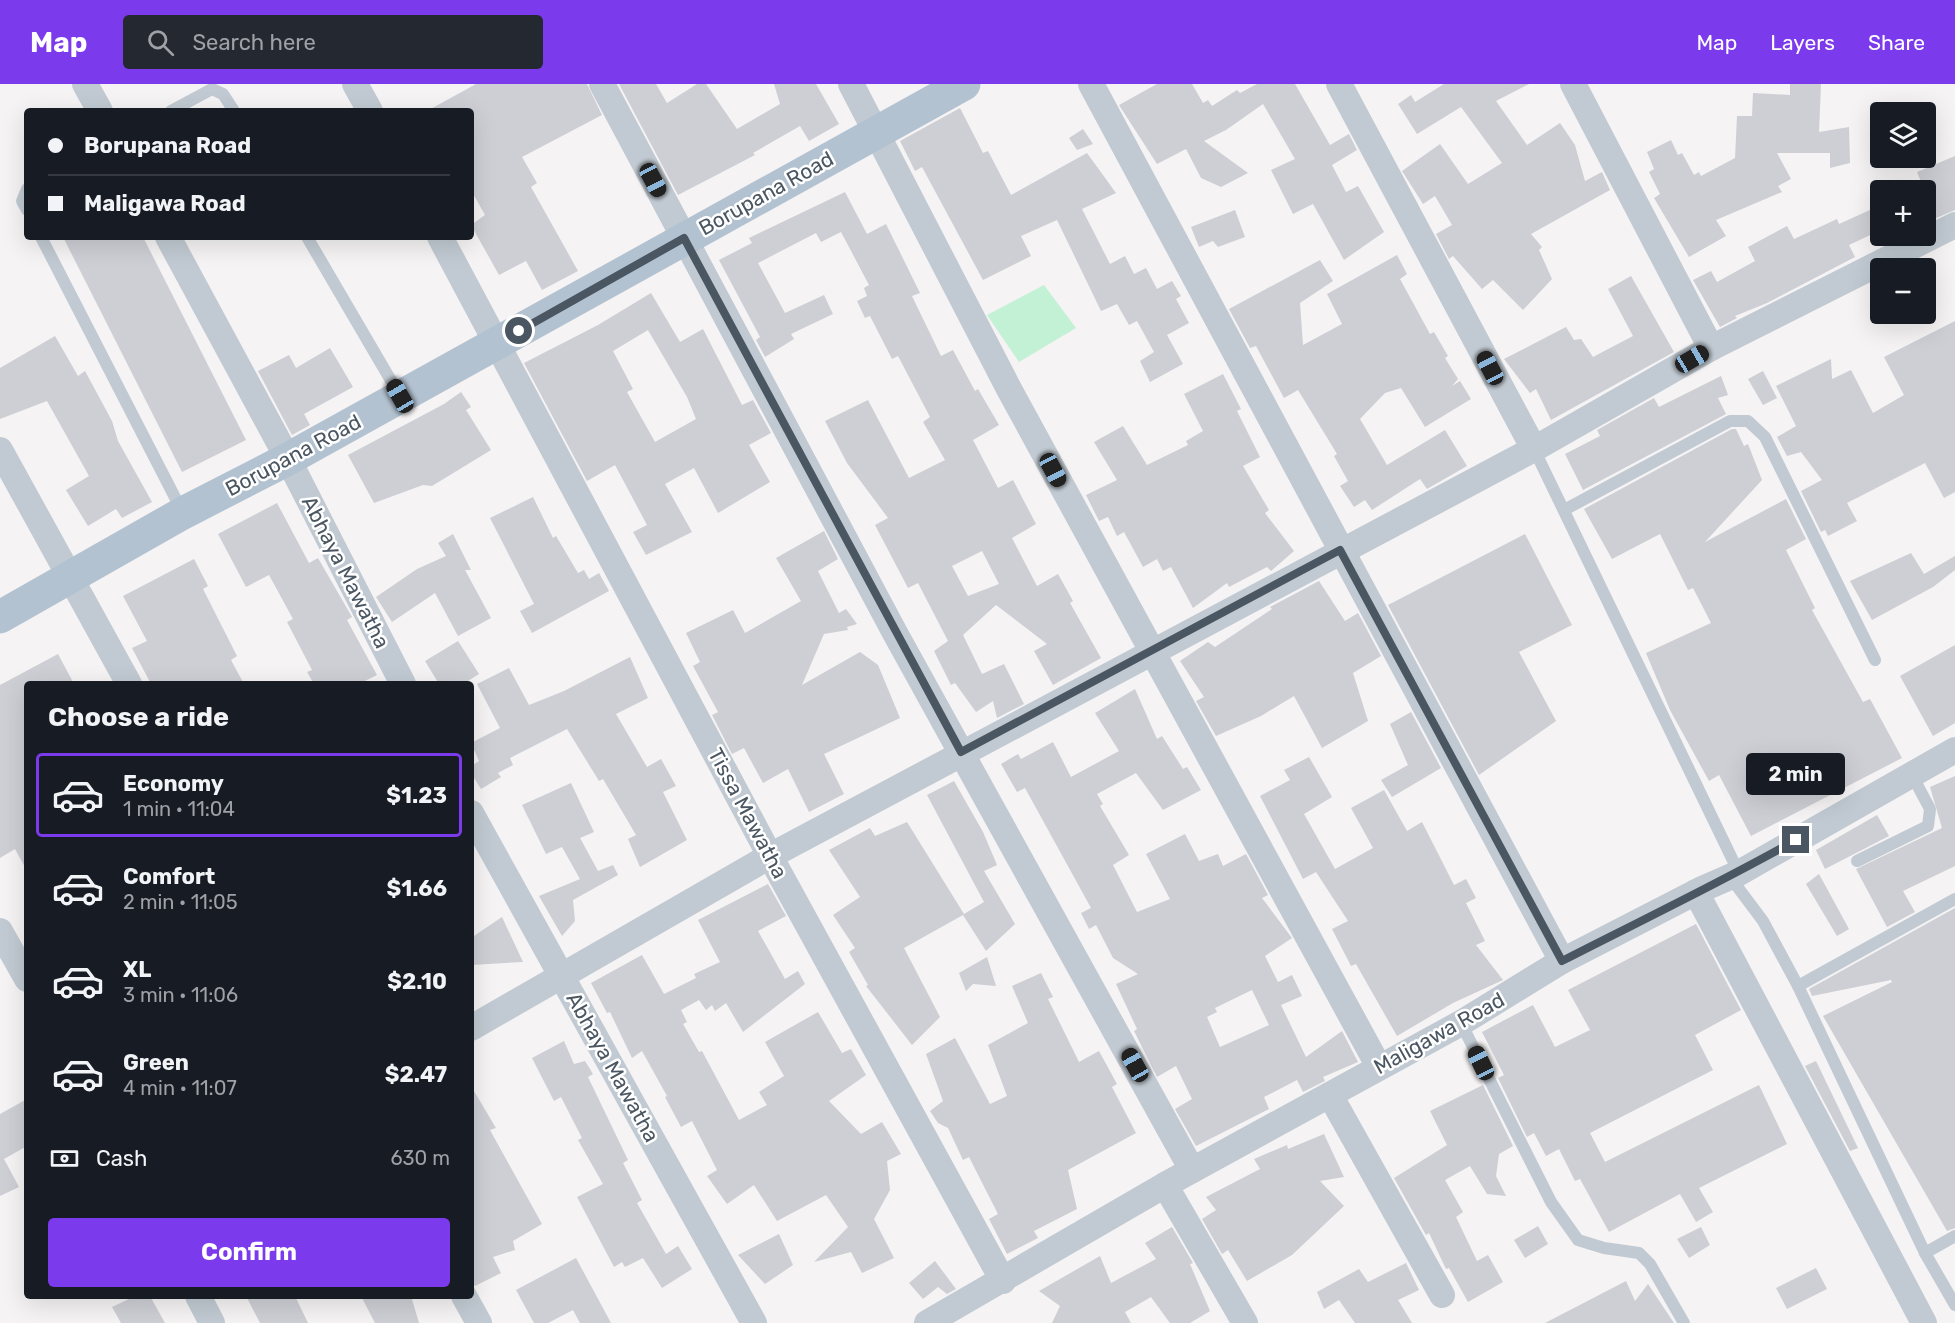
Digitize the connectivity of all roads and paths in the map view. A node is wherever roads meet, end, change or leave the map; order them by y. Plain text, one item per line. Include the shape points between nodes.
1 (85, 84) edge
2 (355, 84) edge
3 (602, 84) edge
4 (851, 84) edge
5 (964, 84) edge
6 (1091, 84) edge
7 (1339, 84) edge
8 (1573, 84) edge
9 (98, 108) edge
10 (177, 108) edge
11 (232, 108) edge
12 (368, 108) edge
13 (878, 132) junction
14 (1955, 225) edge
15 (684, 238) junction
16 (43, 240) edge
17 (170, 240) edge
18 (309, 240) edge
19 (442, 240) edge
20 (498, 342) junction
21 (1711, 348) junction
22 (400, 396) junction
23 (1533, 449) junction
24 (0, 450) edge
25 (288, 459) junction
26 (1564, 510) junction
27 (183, 513) junction
28 (1340, 550) junction
29 (70, 578) junction
30 (0, 617) edge
31 (1152, 652) junction
32 (1875, 660) dead end
33 (127, 681) edge
34 (402, 681) edge
35 (1955, 750) edge
36 (961, 752) junction
37 (1912, 776) junction
38 (474, 818) edge
39 (770, 856) junction
40 (1857, 861) dead end
41 (1734, 875) junction
42 (1696, 892) junction
43 (1955, 899) edge
44 (0, 931) edge
45 (1562, 961) junction
46 (24, 974) edge
47 (564, 977) junction
48 (1798, 986) junction
49 (1461, 1023) junction
50 (474, 1026) edge
51 (1379, 1067) junction
52 (1330, 1095) junction
53 (1192, 1170) junction
54 (1165, 1185) junction
55 (1955, 1236) edge
56 (1925, 1253) junction
57 (1003, 1281) junction
58 (1442, 1295) dead end
59 (200, 1299) edge
60 (466, 1299) edge
61 (1955, 1305) edge
62 (212, 1323) edge
63 (479, 1323) edge
64 (754, 1323) edge
65 (927, 1323) edge
66 (1245, 1323) edge
67 (1684, 1323) edge
68 (1924, 1323) edge

1 - 9 street
2 - 12 street
3 - 15 street
4 - 13 street
5 - 13 main road, Borupana Road
6 - 28 street
7 - 23 street
8 - 21 street
10 - 11 lane via 212,89 223,94
13 - 15 main road, Borupana Road
13 - 31 street via 1009,389
14 - 21 street
15 - 20 main road, Borupana Road
15 - 36 street
16 - 27 lane
17 - 25 street, Abhaya Mawatha
18 - 22 lane
19 - 20 street, Tissa Mawatha
20 - 22 main road, Borupana Road
20 - 39 street, Tissa Mawatha
21 - 23 street
22 - 25 main road, Borupana Road
23 - 26 lane
23 - 28 street
24 - 29 street
25 - 27 main road, Borupana Road
25 - 34 street, Abhaya Mawatha
26 - 32 lane via 1730,421 1748,421 1765,437
26 - 41 lane
27 - 29 main road, Borupana Road
28 - 31 street
28 - 45 street
29 - 30 main road, Borupana Road
29 - 33 street
31 - 36 street
31 - 51 street
35 - 37 street, Maligawa Road
36 - 39 street
36 - 53 street
37 - 40 lane via 1930,809 1928,826
37 - 41 street, Maligawa Road
38 - 47 street, Abhaya Mawatha
39 - 47 street
39 - 57 street, Tissa Mawatha
41 - 42 street, Maligawa Road
41 - 48 lane
42 - 45 street, Maligawa Road
42 - 68 street
43 - 48 lane
44 - 46 street
45 - 49 street, Maligawa Road
47 - 50 street
47 - 64 street, Abhaya Mawatha
48 - 56 lane
49 - 51 street, Maligawa Road
49 - 67 lane via 1551,1202 1578,1240 1639,1253 1650,1264
51 - 52 street, Maligawa Road
52 - 53 street, Maligawa Road
52 - 58 street
53 - 54 street, Maligawa Road
54 - 57 street, Maligawa Road
54 - 66 street
55 - 56 lane
56 - 61 lane
57 - 65 street, Maligawa Road
59 - 62 street
60 - 63 street

